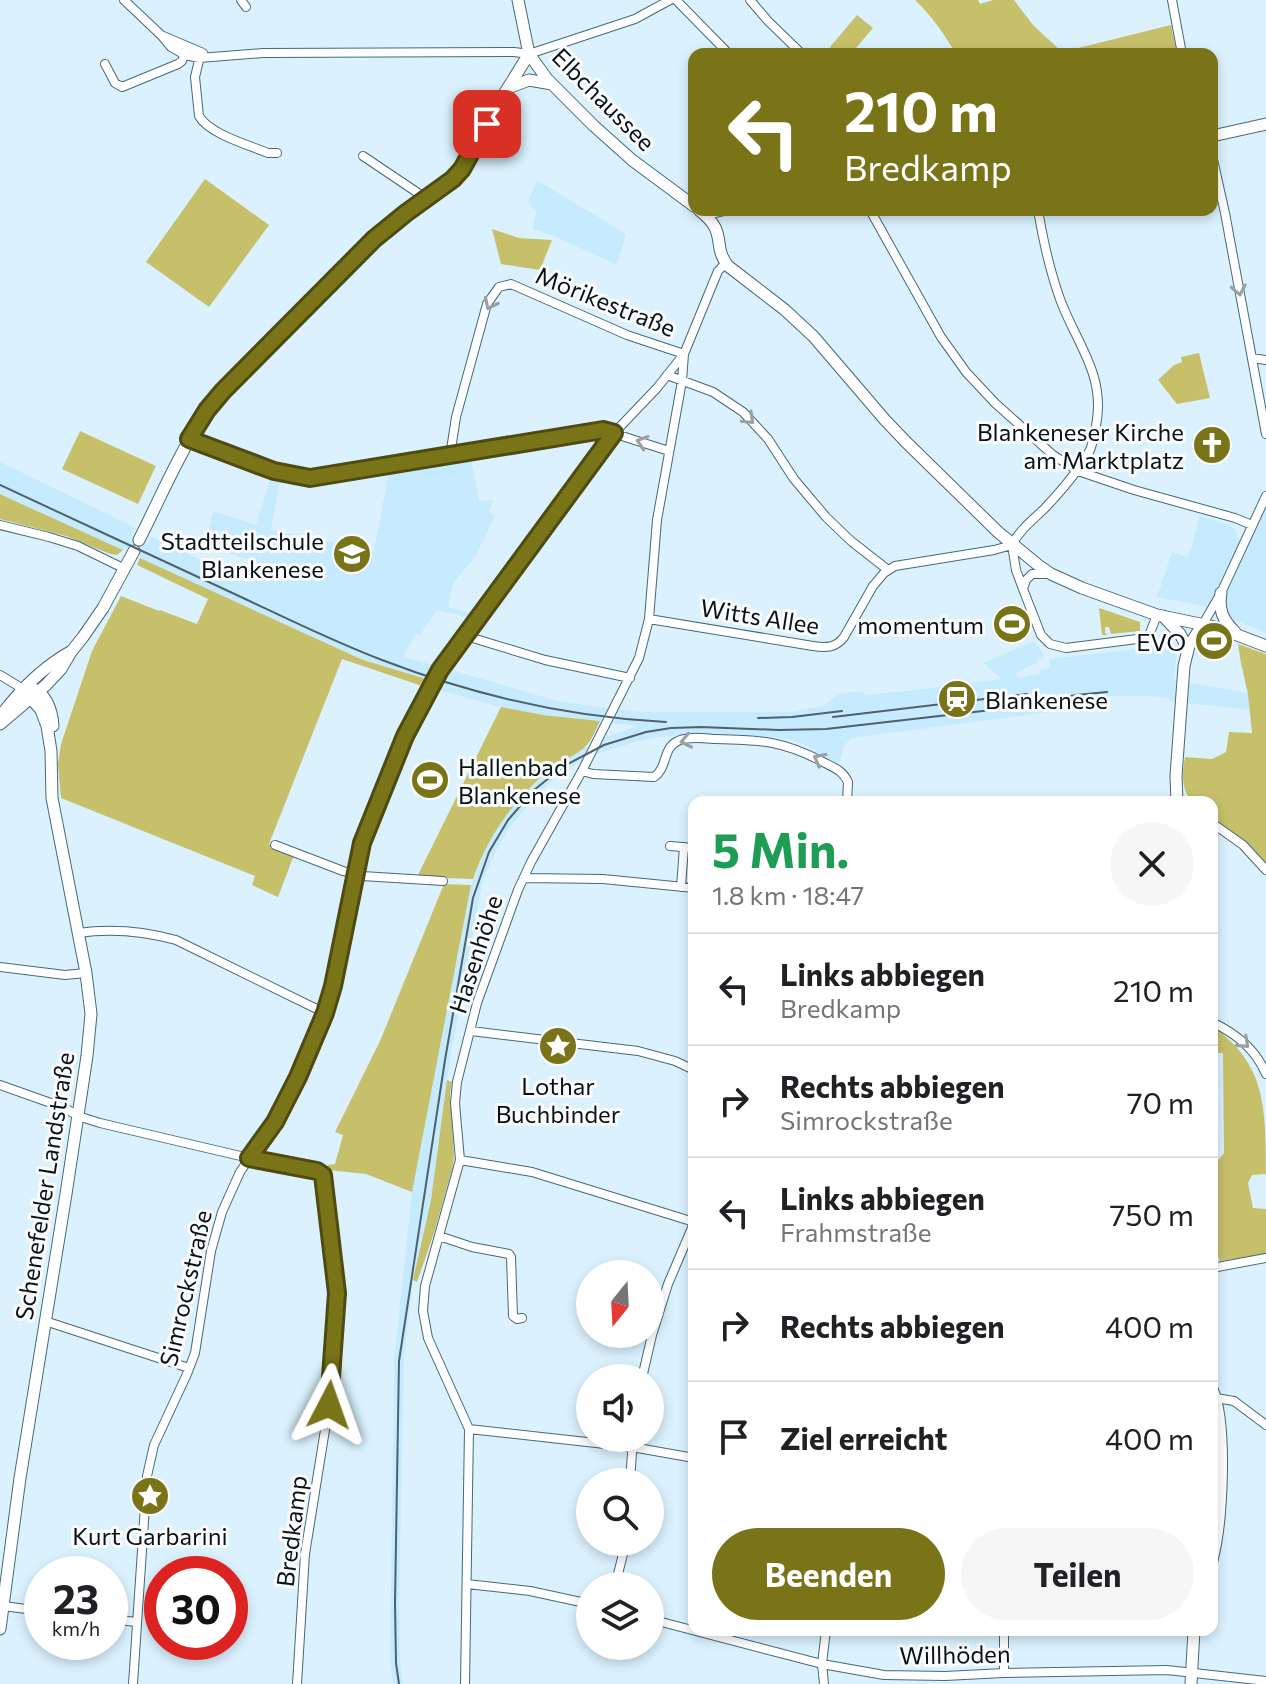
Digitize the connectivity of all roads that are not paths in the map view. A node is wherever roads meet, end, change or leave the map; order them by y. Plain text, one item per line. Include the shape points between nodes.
1 (124, 0) edge
2 (518, 0) edge
3 (670, 0) edge
4 (676, 0) edge
5 (750, 0) edge
6 (1172, 0) edge
7 (723, 48) edge
8 (796, 48) edge
9 (1181, 48) edge
10 (186, 51) junction
11 (529, 54) junction
12 (202, 55) junction
13 (105, 64) dead end
14 (552, 84) junction
15 (508, 88) junction
16 (1266, 124) edge
17 (1218, 135) edge
18 (277, 153) dead end
19 (363, 156) dead end
20 (1218, 182) edge
21 (424, 201) junction
22 (688, 202) edge
23 (706, 216) edge
24 (873, 216) edge
25 (1039, 216) edge
26 (726, 263) junction
27 (684, 354) junction
28 (1252, 358) junction
29 (1266, 360) edge
30 (667, 375) junction
31 (682, 381) junction
32 (614, 433) junction
33 (1266, 434) edge
34 (189, 439) junction
35 (669, 451) junction
36 (450, 456) junction
37 (1078, 471) junction
38 (1266, 496) edge
39 (1257, 513) junction
40 (1266, 519) edge
41 (0, 525) edge
42 (1252, 525) junction
43 (1012, 545) junction
44 (125, 569) junction
45 (888, 570) junction
46 (1051, 574) junction
47 (1023, 589) junction
48 (1221, 593) junction
49 (1160, 615) junction
50 (649, 619) junction
51 (1203, 624) junction
52 (1238, 635) junction
53 (466, 636) junction
54 (1266, 646) edge
55 (1188, 649) junction
56 (0, 675) edge
57 (630, 678) junction
58 (30, 693) junction
59 (0, 717) edge
60 (0, 724) edge
61 (582, 771) junction
62 (847, 796) edge
63 (1177, 796) edge
64 (1218, 827) edge
65 (275, 845) dead end
66 (670, 846) dead end
67 (688, 848) edge
68 (688, 853) edge
69 (1266, 870) edge
70 (355, 875) junction
71 (524, 878) junction
72 (443, 881) dead end
73 (681, 887) junction
74 (688, 888) edge
75 (78, 933) junction
76 (0, 967) edge
77 (86, 973) junction
78 (325, 1013) junction
79 (1218, 1025) edge
80 (471, 1031) junction
81 (688, 1067) edge
82 (1266, 1074) edge
83 (0, 1085) edge
84 (78, 1116) junction
85 (249, 1158) junction
86 (460, 1160) junction
87 (688, 1221) edge
88 (439, 1236) junction
89 (688, 1237) edge
90 (1266, 1258) edge
91 (1218, 1267) edge
92 (512, 1305) dead end
93 (45, 1321) junction
94 (645, 1364) edge
95 (189, 1368) junction
96 (1218, 1395) edge
97 (1218, 1420) edge
98 (1266, 1425) edge
99 (469, 1429) junction
100 (576, 1438) edge
101 (664, 1451) edge
102 (688, 1457) edge
103 (1218, 1527) edge
104 (467, 1584) junction
105 (576, 1601) edge
106 (3, 1606) junction
107 (24, 1609) edge
108 (128, 1621) edge
109 (136, 1622) junction
110 (664, 1623) edge
111 (0, 1629) edge
112 (688, 1629) edge
113 (715, 1636) edge
114 (825, 1636) edge
115 (1004, 1636) edge
116 (1194, 1636) edge
117 (822, 1664) junction
118 (1004, 1673) junction
119 (1190, 1678) edge
120 (1266, 1681) edge
121 (133, 1684) edge
122 (297, 1684) edge
123 (465, 1684) edge
124 (824, 1684) edge

1 - 10 street via 171,47
2 - 11 main road, Elbchaussee
3 - 11 street via 635,19
4 - 7 street
5 - 8 street
6 - 9 street
10 - 12 street
10 - 13 street via 178,64 122,87
11 - 12 street
11 - 14 main road, Elbchaussee
11 - 15 main road
12 - 18 street via 195,85 201,120 211,129
14 - 15 main road via 529,80
14 - 22 main road, Elbchaussee via 632,160
15 - 21 main road via 462,169
16 - 17 main road
19 - 21 street
20 -> 28 street
21 - 34 main road via 374,239 286,327 223,391
23 - 26 main road via 717,230
24 - 37 street via 966,372 1020,427
25 - 37 street via 1058,292 1098,386 1092,446
26 - 27 street, Hasenhöhe
26 - 43 main road via 814,337 885,420
27 - 30 street, Simrockstraße
27 - 31 street, Hasenhöhe
27 -> 36 street, Mörikestraße via 511,284 499,287 487,304 471,358
28 - 29 street
28 - 33 street
30 - 31 street
30 - 32 street, Simrockstraße
31 - 35 street, Hasenhöhe
31 -> 45 street via 713,392 743,412 826,517
35 -> 32 street
32 - 36 street via 603,430
32 - 53 street, Simrockstraße
34 - 36 street via 302,478
34 - 44 main road
35 - 50 street, Hasenhöhe
37 - 42 street
37 - 43 street
38 - 39 street
39 - 40 street
39 - 42 street
41 - 44 street via 78,546
42 - 48 street
43 - 45 street
43 - 46 main road
43 - 47 street
44 - 58 main road via 61,669
45 - 50 street, Witts Allee via 844,637 831,647
46 - 47 street via 1032,574
46 - 49 main road
47 - 49 street via 1043,638 1054,646 1145,638
48 - 51 street
48 - 52 main road via 1223,617
49 - 51 main road
49 - 55 main road
50 - 57 street, Hasenhöhe
51 - 52 main road
51 - 55 main road
52 - 54 main road
53 - 57 street
53 - 70 street, Simrockstraße via 405,736 362,843
55 - 63 main road
56 - 58 street
57 - 61 street, Hasenhöhe
58 - 59 main road
58 - 60 main road
58 - 75 main road, Schenefelder Landstraße via 49,706 52,715 52,798
62 -> 61 street via 848,782 840,770 793,747 764,740 678,740 654,777
61 - 71 street, Hasenhöhe
64 - 69 street
65 - 70 street
66 - 67 street
68 - 73 street
70 - 72 street
70 - 78 street, Simrockstraße
71 - 73 street
71 - 80 street, Hasenhöhe
73 - 74 street
75 - 77 main road, Schenefelder Landstraße
75 - 78 street via 126,930 176,940
76 - 77 street
77 - 84 main road, Schenefelder Landstraße via 91,1014
78 - 85 street, Simrockstraße via 275,1122
79 -> 82 street via 1240,1038
80 - 81 street via 638,1051
80 - 86 street, Hasenhöhe via 455,1103
83 - 84 street
84 - 85 street
84 - 93 main road, Schenefelder Landstraße
85 - 95 street, Simrockstraße via 216,1230
85 - 122 street, Bredkamp via 322,1173 337,1285 329,1405 305,1554
86 - 87 street via 532,1172
86 - 88 street, Hasenhöhe
88 - 92 street via 509,1254
88 - 99 street, Hasenhöhe via 423,1298 424,1323
89 - 94 street
90 - 91 street
93 - 95 street
93 - 106 main road, Schenefelder Landstraße
95 - 109 street, Simrockstraße via 148,1464
96 - 98 street
97 - 103 main road
99 - 100 street
99 - 104 street, Hasenhöhe
101 - 102 street
104 - 105 street
104 - 123 street, Hasenhöhe
106 - 107 street
106 - 111 main road, Schenefelder Landstraße
108 - 109 street
109 - 121 street, Simrockstraße
110 - 112 street, Willhöden
113 - 117 street, Willhöden
114 - 117 street
115 - 118 street
116 - 119 main road
117 - 118 street, Willhöden via 884,1675
117 - 124 street
118 - 119 street, Willhöden via 1167,1670
119 - 120 street, Willhöden

